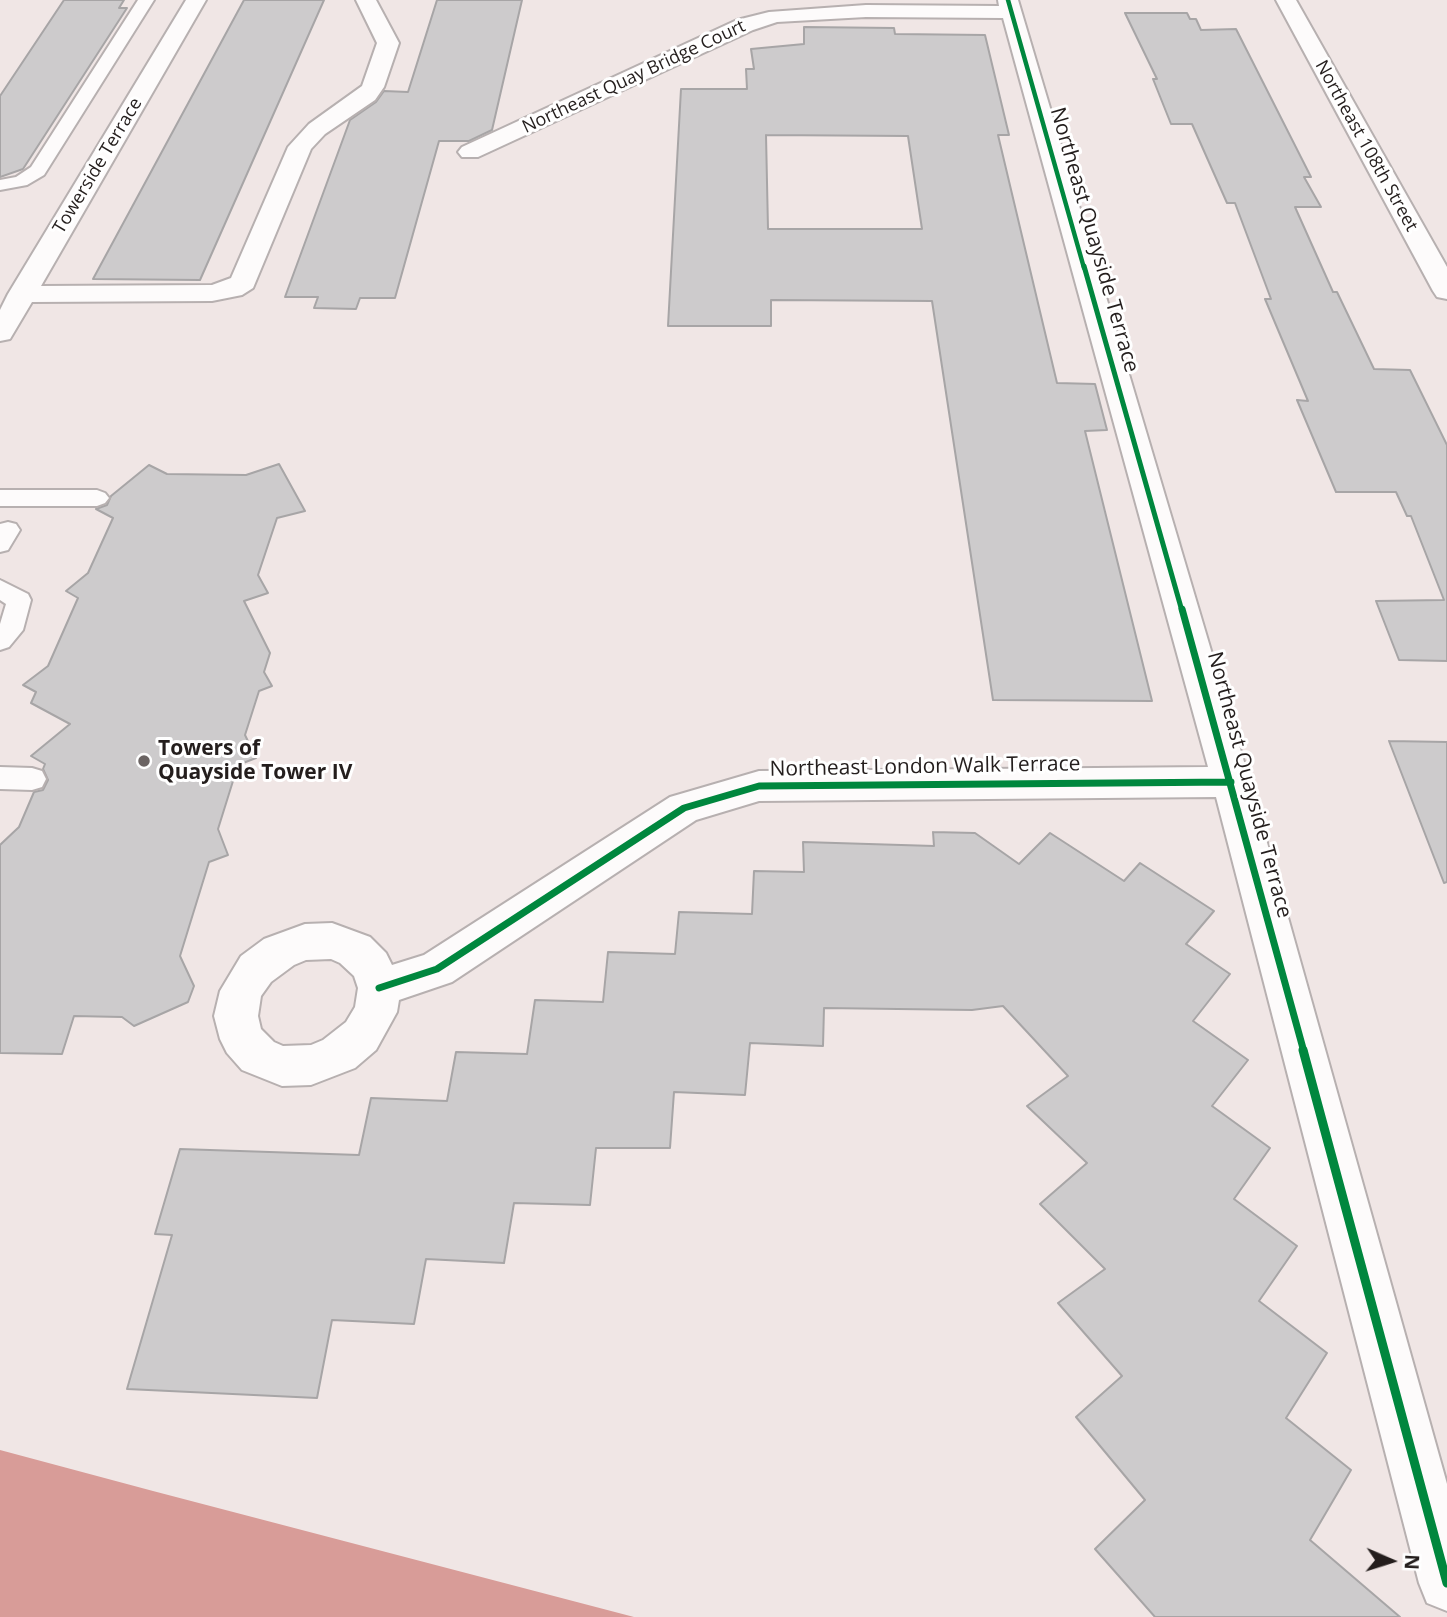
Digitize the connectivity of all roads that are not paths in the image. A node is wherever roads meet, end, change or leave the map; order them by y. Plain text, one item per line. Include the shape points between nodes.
1 (146, 0) edge
2 (196, 0) edge
3 (366, 0) edge
4 (1286, 0) edge
5 (1009, 6) edge
6 (470, 152) dead end
7 (0, 185) edge
8 (1447, 291) edge
9 (22, 294) junction
10 (0, 333) edge
11 (0, 498) edge
12 (97, 498) dead end
13 (0, 589) edge
14 (0, 641) edge
15 (0, 778) edge
16 (32, 779) dead end
17 (1231, 782) junction
18 (379, 988) dead end
19 (1447, 1583) edge

1 - 7 lane via 38,171 21,181
2 - 9 street, Towerside Terrace
3 - 9 street via 388,43 373,87 300,147 243,282 212,293
4 - 8 street, Northeast 108th Street
5 - 6 street, Northeast Quay Bridge Court via 776,16 745,25
5 - 17 street, Northeast Quayside Terrace
9 - 10 street, Towerside Terrace
11 - 12 lane
13 - 14 lane via 19,600 14,624
15 - 16 lane
17 - 18 street, Northeast London Walk Terrace via 759,786 684,808 437,969
17 - 19 street, Northeast Quayside Terrace

